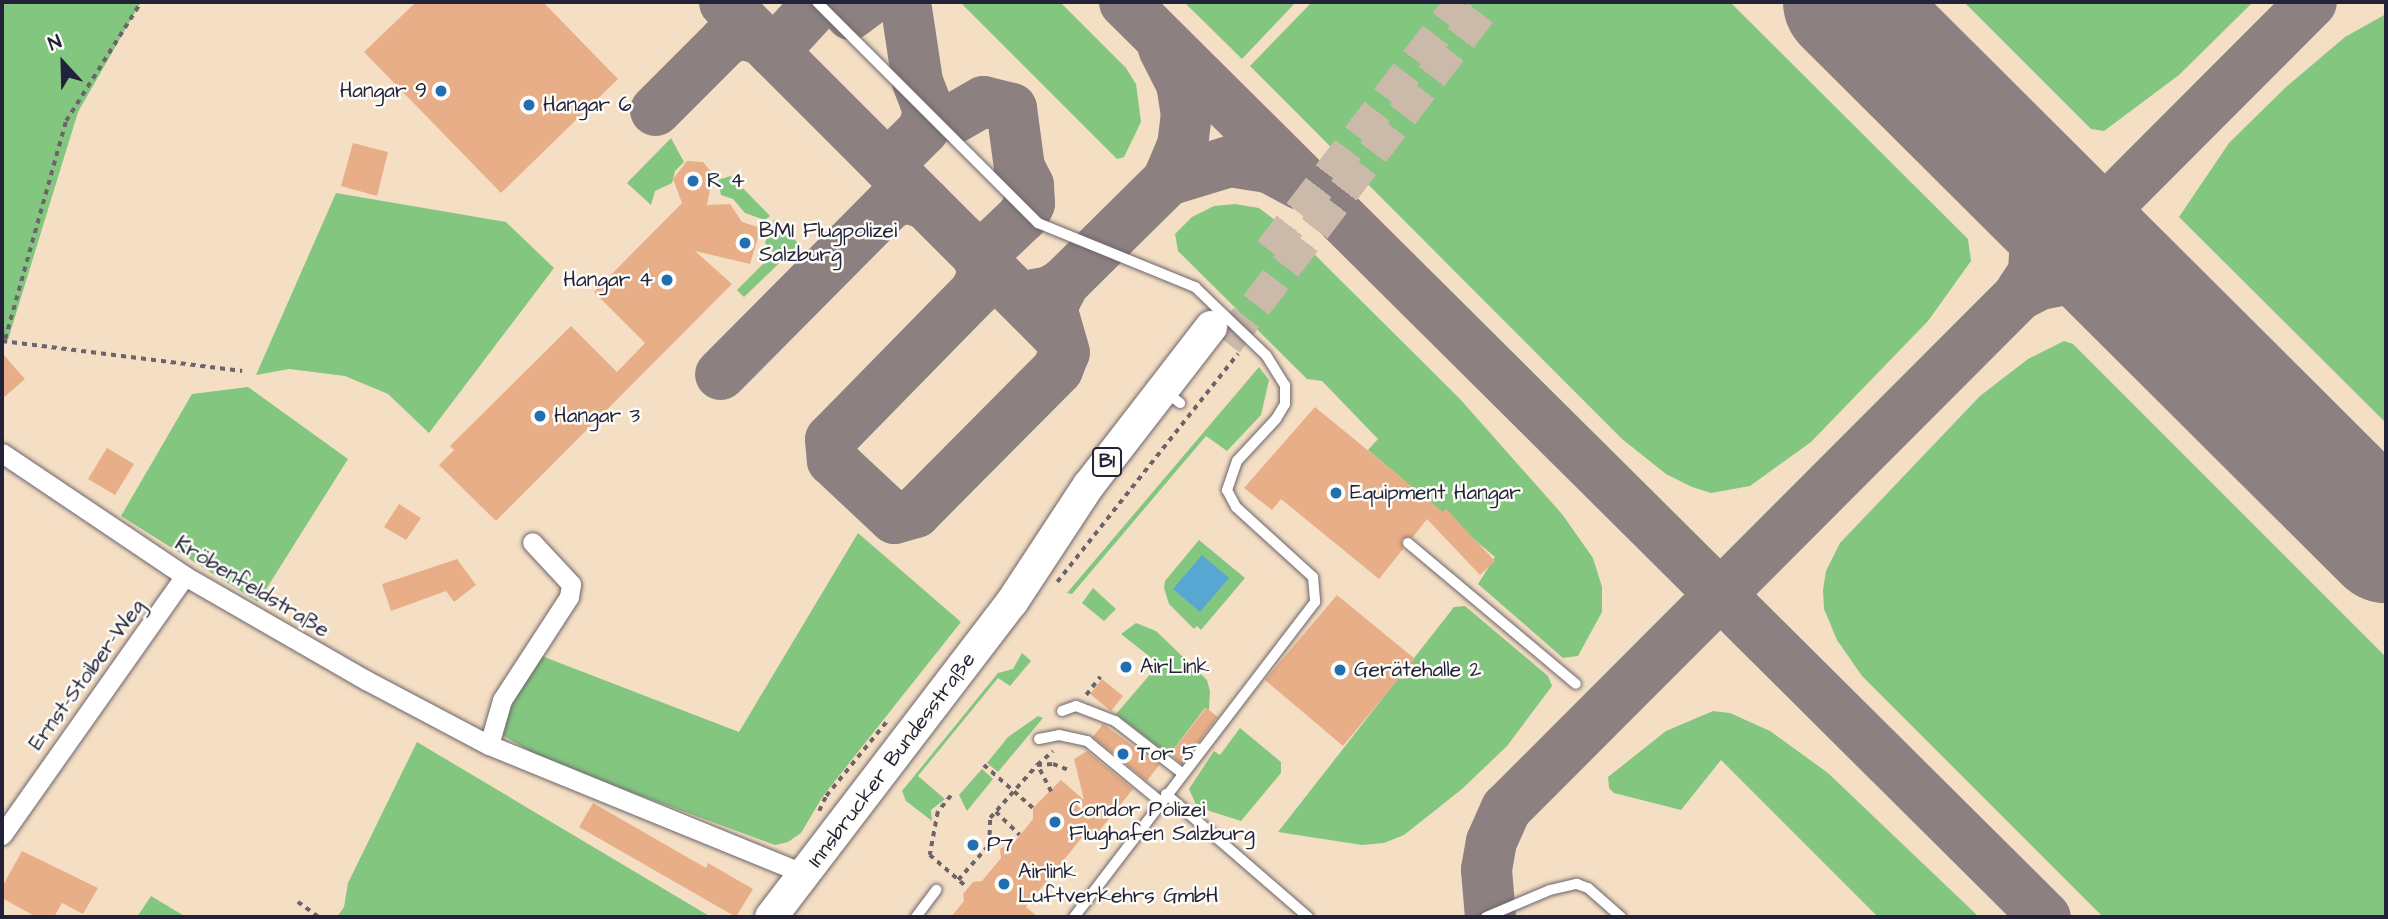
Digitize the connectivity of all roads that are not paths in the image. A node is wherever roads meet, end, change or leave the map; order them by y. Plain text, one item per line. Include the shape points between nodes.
1 (817, 2) edge
2 (1225, 341) tunnel mouth
3 (2, 453) edge
4 (532, 542) dead end
5 (1408, 543) dead end
6 (185, 576) junction
7 (1576, 684) dead end
8 (1062, 710) dead end
9 (1039, 739) dead end
10 (489, 745) junction
11 (1182, 773) junction
12 (1163, 798) junction
13 (2, 835) edge
14 (936, 890) dead end
15 (788, 901) edge
16 (916, 917) edge
17 (1074, 917) edge
18 (1308, 917) edge
19 (1486, 917) edge
20 (1621, 917) edge

1 - 11 lane via 1038,223 1195,287 1266,355 1285,385 1285,404 1237,461 1227,490 1236,507 1313,578 1315,602
2 - 15 main road, Innsbrucker Bundesstraße / B1 via 1089,485 1012,602
3 - 6 street, Kröbenfeldstraße
4 - 10 street via 571,584 569,597 502,700
5 - 7 lane
6 - 10 street, Kröbenfeldstraße
6 - 13 street, Ernst-Stoiber-Weg
8 - 11 lane via 1076,706 1115,721
9 - 12 lane via 1059,735 1087,741
10 - 15 street, Kröbenfeldstraße
11 - 12 lane
12 - 17 lane
12 - 18 lane
14 - 16 lane
19 - 20 lane via 1550,890 1577,884

